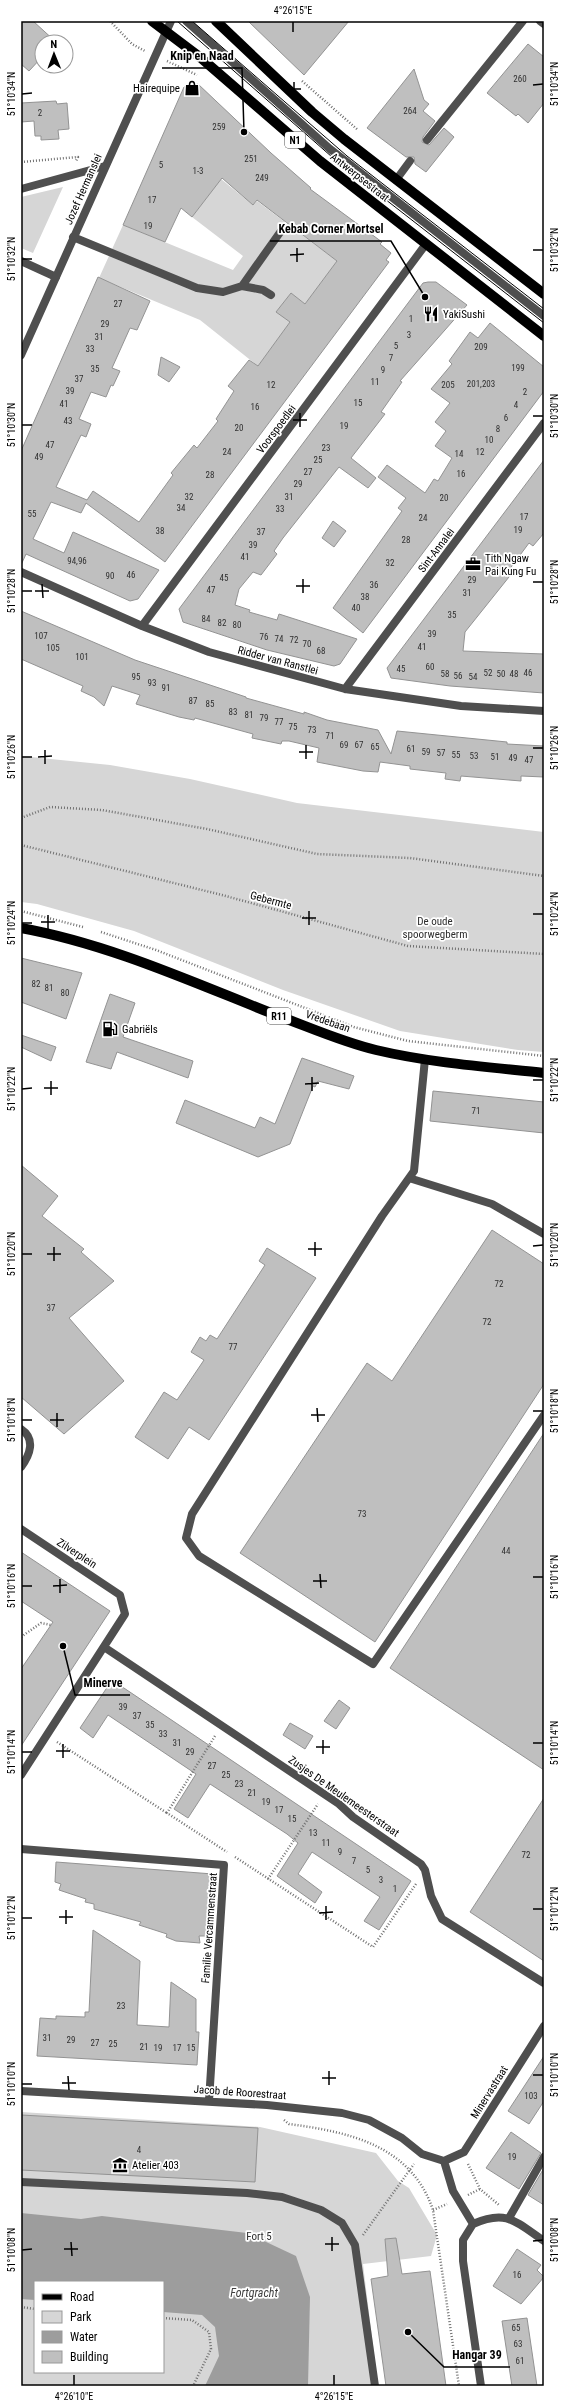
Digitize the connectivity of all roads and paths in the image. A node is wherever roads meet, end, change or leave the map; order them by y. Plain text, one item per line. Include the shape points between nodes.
1 (110, 21) edge
2 (152, 21) edge
3 (171, 21) edge
4 (186, 21) edge
5 (216, 21) edge
6 (523, 21) edge
7 (540, 21) edge
8 (544, 24) edge
9 (166, 33) junction
10 (155, 56) junction
11 (298, 77) dead end
12 (203, 79) dead end
13 (362, 133) dead end
14 (427, 140) dead end
15 (410, 161) dead end
16 (21, 162) edge
17 (105, 166) junction
18 (69, 176) junction
19 (396, 180) junction
20 (21, 189) edge
21 (281, 231) dead end
22 (73, 237) junction
23 (426, 244) junction
24 (21, 261) edge
25 (56, 277) junction
26 (242, 286) junction
27 (544, 294) edge
28 (271, 295) dead end
29 (544, 316) edge
30 (544, 336) edge
31 (21, 355) edge
32 (544, 423) edge
33 (21, 572) edge
34 (142, 626) junction
35 (345, 689) junction
36 (544, 711) edge
37 (21, 818) edge
38 (21, 845) edge
39 (544, 876) edge
40 (21, 911) edge
41 (21, 928) edge
42 (90, 929) dead end
43 (97, 931) dead end
44 (544, 954) edge
45 (544, 1056) edge
46 (425, 1059) junction
47 (544, 1073) edge
48 (409, 1178) junction
49 (544, 1234) edge
50 (544, 1415) edge
51 (21, 1429) edge
52 (21, 1467) edge
53 (21, 1529) edge
54 (51, 1625) dead end
55 (21, 1637) edge
56 (104, 1647) junction
57 (222, 1725) junction
58 (47, 1735) junction
59 (21, 1775) edge
60 (325, 1794) junction
61 (167, 1813) junction
62 (21, 1849) edge
63 (425, 1870) junction
64 (268, 1879) junction
65 (544, 1983) edge
66 (544, 2026) edge
67 (21, 2090) edge
68 (209, 2101) junction
69 (267, 2105) junction
70 (464, 2152) junction
71 (422, 2154) junction
72 (544, 2157) edge
73 (444, 2161) junction
74 (410, 2170) junction
75 (21, 2182) edge
76 (509, 2218) junction
77 (473, 2224) junction
78 (544, 2241) edge
79 (356, 2245) junction
80 (21, 2307) edge
81 (34, 2309) edge
82 (164, 2318) edge
83 (193, 2386) edge
84 (375, 2386) edge
85 (459, 2386) edge
86 (481, 2386) edge

1 - 10 path via 132,44
2 - 9 main road, Antwerpsestraat / N1
3 - 9 street
4 - 29 street via 330,149
5 - 19 main road, Antwerpsestraat via 312,112
6 - 14 street
7 - 8 street
9 - 10 street, Jozef Hermanslei
9 - 23 main road, Antwerpsestraat / N1 via 201,58 320,161
10 - 12 path
10 - 17 street, Jozef Hermanslei
11 - 13 path
15 - 19 street
16 - 18 path via 78,157
17 - 18 street
17 - 22 street, Jozef Hermanslei
18 - 20 street
19 - 27 main road, Antwerpsestraat
21 - 26 street
22 - 25 street, Jozef Hermanslei
22 - 26 street via 197,288 223,292
23 - 30 main road, Antwerpsestraat / N1
23 - 34 street, Voorspoedlei
24 - 25 street
25 - 31 street, Jozef Hermanslei
26 - 28 street via 263,290
32 - 35 street, Sint-Annalei
33 - 34 street, Ridder van Ranstlei
34 - 35 street, Ridder van Ranstlei via 209,652
35 - 36 street, Ridder van Ranstlei via 461,706
37 - 39 path via 50,807 102,810 207,829 318,854 410,858
38 - 44 path, Gebermte via 222,895 408,946
40 - 42 path
41 - 46 main road, Vredebaan / R11 via 63,936 119,954 322,1033 375,1050
43 - 45 path via 156,950 361,1028 408,1041
46 - 47 main road, Vredebaan / R11
46 - 48 street via 414,1171
48 - 49 street via 492,1204
48 - 50 street via 192,1514 186,1538 199,1556 373,1664
51 - 52 street via 30,1439 31,1446 28,1457
53 - 56 street, Zilverplein via 120,1595 125,1614
54 - 55 path via 41,1623
56 - 57 street, Zusjes De Meulemeesterstraat
56 - 58 street
57 - 60 street, Zusjes De Meulemeesterstraat
57 - 61 path
58 - 59 street
58 - 61 path
60 - 63 street, Zusjes De Meulemeesterstraat via 421,1864
60 - 64 path
61 - 64 path
62 - 68 street, Familie Vercammenstraat via 224,1865
63 - 64 path via 373,1947
63 - 65 street via 431,1896 442,1919
66 - 70 street, Minervastraat
67 - 68 street, Jacob de Roorestraat
68 - 69 street, Jacob de Roorestraat
69 - 71 street, Jacob de Roorestraat via 342,2113 369,2120 402,2138
69 - 74 path via 289,2124 336,2131 377,2146
70 - 73 street
70 - 76 path via 469,2171 480,2189 499,2204
71 - 73 street, Jacob de Roorestraat
71 - 74 path
72 - 76 street
73 - 77 street via 453,2191
74 - 79 path
74 - 85 path via 427,2191 433,2210
75 - 79 street via 282,2197 320,2210 342,2223
76 - 77 street via 489,2217
76 - 78 street
77 - 86 street via 463,2240 463,2261
79 - 84 street
80 - 81 path
82 - 83 path via 192,2320 208,2332 211,2349

